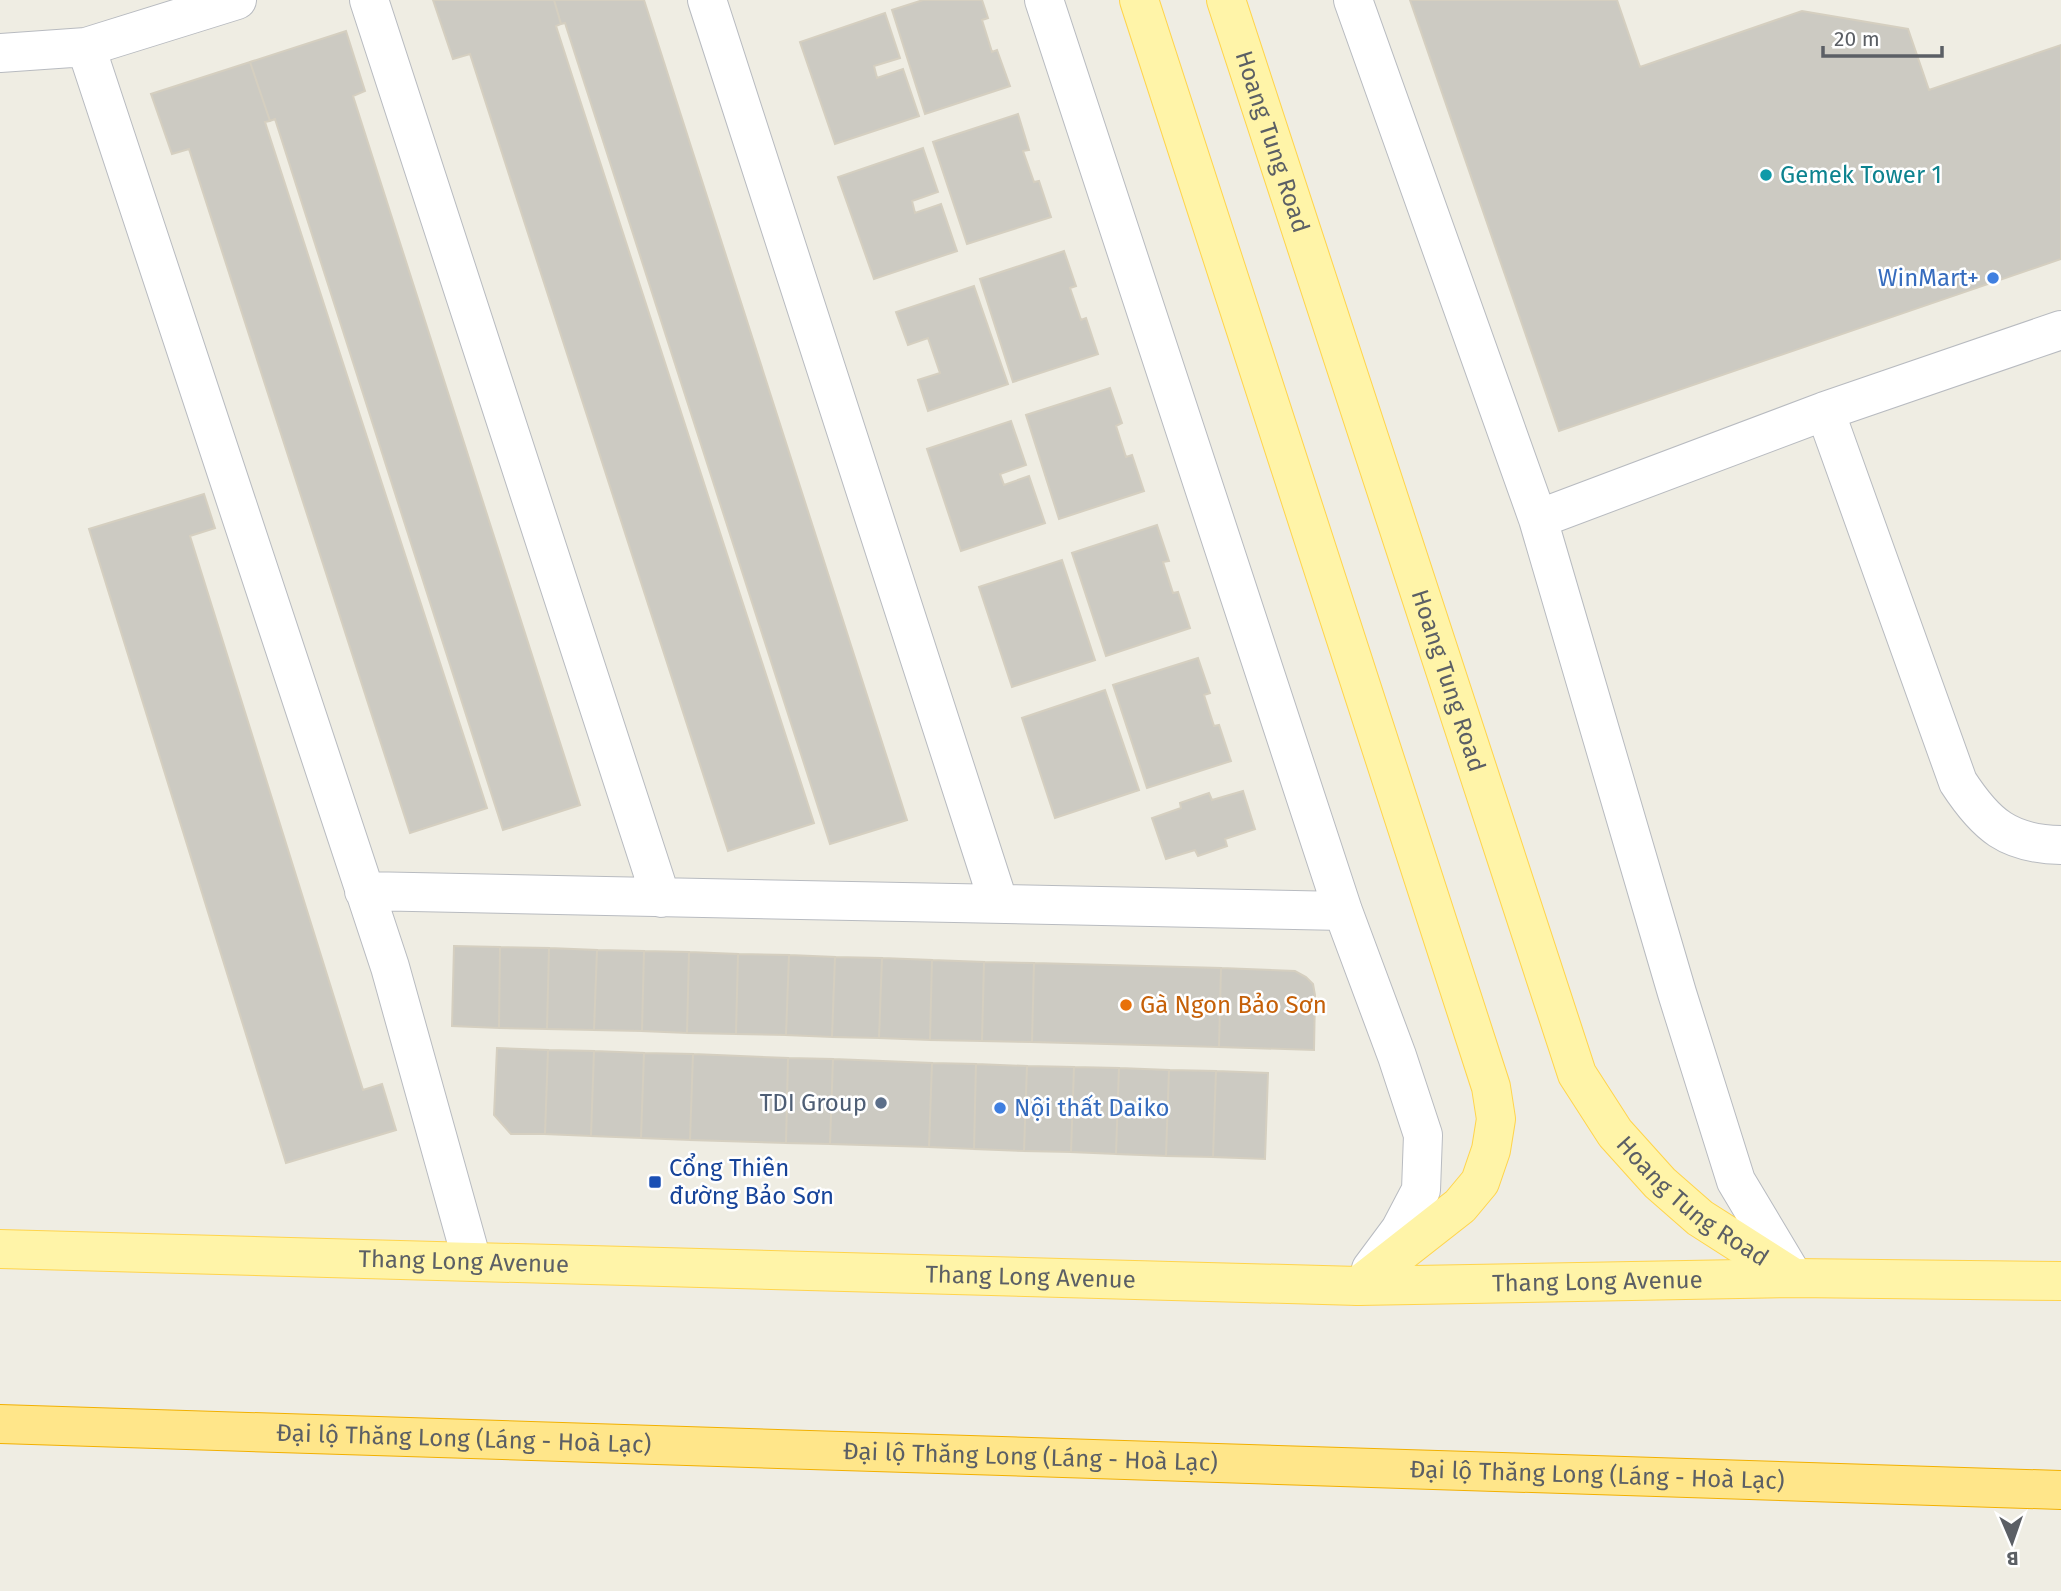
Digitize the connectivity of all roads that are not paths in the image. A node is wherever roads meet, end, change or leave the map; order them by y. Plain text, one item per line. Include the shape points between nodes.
1 (237, 0) edge
2 (369, 0) edge
3 (707, 0) edge
4 (1044, 0) edge
5 (1139, 0) edge
6 (1226, 0) edge
7 (1353, 0) edge
8 (86, 47) junction
9 (0, 53) edge
10 (2061, 330) edge
11 (1825, 411) junction
12 (1538, 519) junction
13 (2061, 845) edge
14 (364, 891) junction
15 (661, 898) junction
16 (999, 904) junction
17 (1343, 911) junction
18 (0, 1249) edge
19 (472, 1261) junction
20 (1794, 1279) junction
21 (2061, 1281) edge
22 (1358, 1286) junction
23 (0, 1424) edge
24 (2061, 1490) edge

1 - 8 street
2 - 15 street
3 - 16 street
4 - 17 street
5 - 22 main road via 1491,1087 1496,1119 1480,1182 1460,1206
6 - 20 main road, Hoang Tung Road via 1577,1074 1615,1133 1660,1183 1700,1218
7 - 12 street
8 - 9 street
8 - 14 street
10 - 11 street
11 - 12 street
11 - 13 street via 1958,782 1989,823 2009,836 2036,845
12 - 20 street via 1736,1181
14 - 15 street
14 - 19 street via 390,967
15 - 16 street
16 - 17 street
17 - 22 street via 1423,1135 1421,1190 1400,1230
18 - 19 main road, Thang Long Avenue
19 - 22 main road, Thang Long Avenue
20 - 21 main road, Thang Long Avenue
20 - 22 main road, Thang Long Avenue
23 - 24 highway, Đại lộ Thăng Long (Láng - Hoà Lạc)

